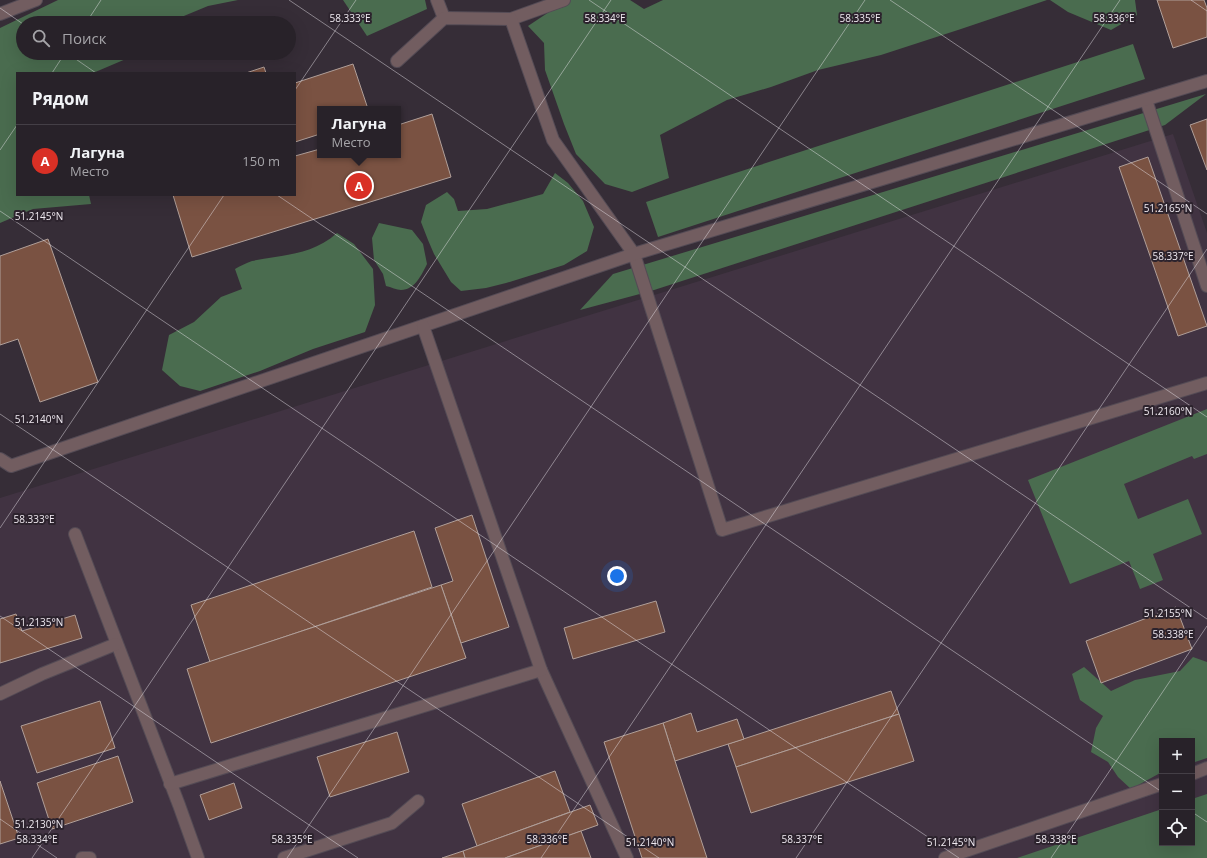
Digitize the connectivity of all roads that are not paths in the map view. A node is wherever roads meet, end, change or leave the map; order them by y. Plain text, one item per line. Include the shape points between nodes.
1 (36, 0) edge
2 (437, 0) edge
3 (564, 0) edge
4 (0, 14) edge
5 (444, 18) junction
6 (511, 19) junction
7 (397, 61) dead end
8 (1207, 81) edge
9 (1146, 100) junction
10 (634, 254) junction
11 (1203, 262) edge
12 (1207, 286) edge
13 (423, 326) junction
14 (1207, 383) edge
15 (0, 460) edge
16 (74, 534) dead end
17 (116, 644) junction
18 (541, 670) junction
19 (0, 694) edge
20 (1207, 768) edge
21 (1195, 773) edge
22 (170, 784) junction
23 (1159, 785) edge
24 (418, 801) dead end
25 (82, 858) edge
26 (90, 858) edge
27 (198, 858) edge
28 (284, 858) edge
29 (627, 858) edge
30 (945, 858) edge

1 - 4 lane
2 - 5 lane
3 - 6 lane
5 - 6 lane
5 - 7 lane
6 - 10 lane via 553,140
8 - 9 lane
9 - 10 lane
9 - 11 lane
10 - 13 lane
10 - 14 lane via 722,530
11 - 12 lane
13 - 15 lane via 11,466
13 - 18 lane
16 - 17 lane
17 - 19 lane
17 - 22 lane
18 - 22 lane
18 - 29 lane
20 - 21 lane
22 - 27 lane
23 - 30 lane
24 - 28 lane via 392,823
25 - 26 lane

